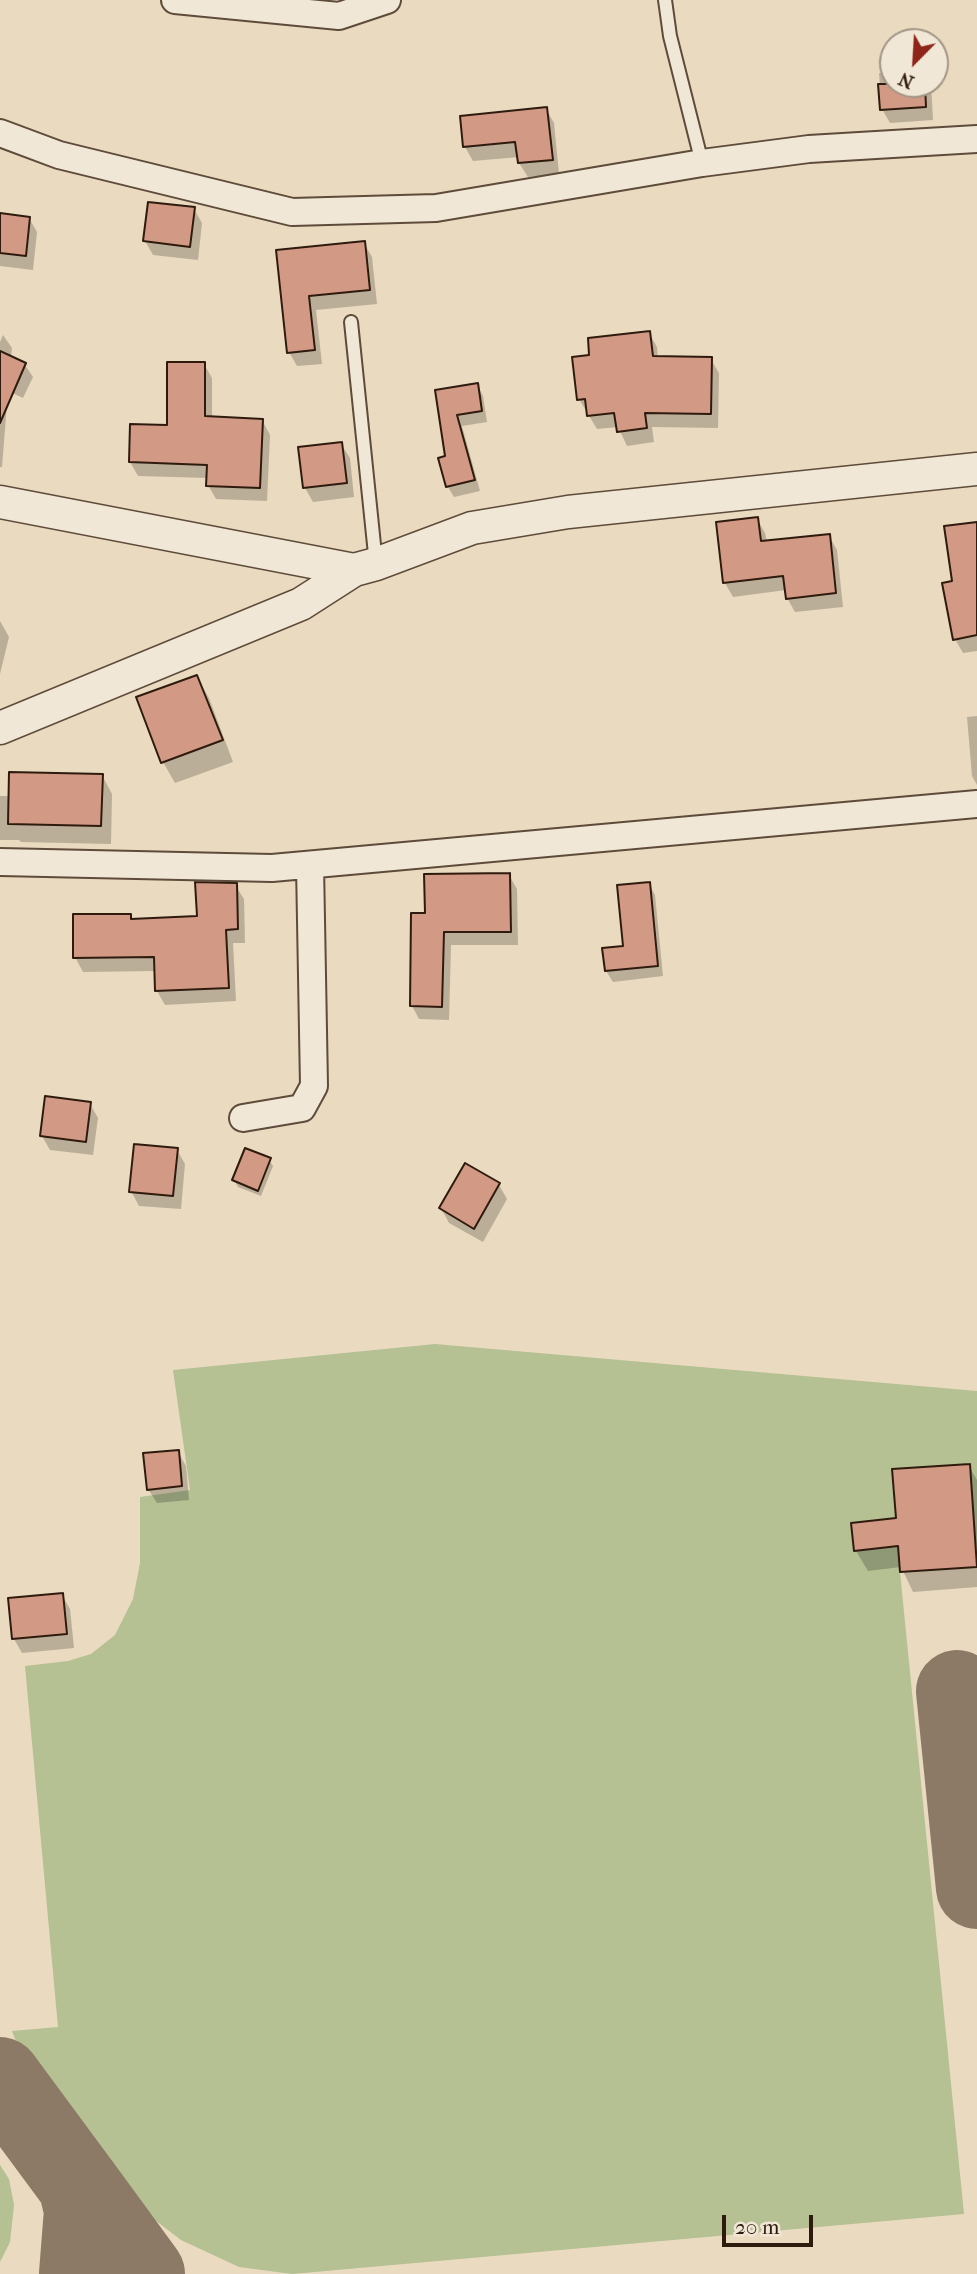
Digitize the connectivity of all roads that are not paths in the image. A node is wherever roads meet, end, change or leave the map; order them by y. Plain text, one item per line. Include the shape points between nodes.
1 (175, 0) edge
2 (387, 0) edge
3 (665, 0) edge
4 (0, 134) edge
5 (977, 139) edge
6 (702, 163) junction
7 (351, 322) dead end
8 (977, 469) edge
9 (0, 502) edge
10 (365, 567) junction
11 (0, 728) edge
12 (977, 804) edge
13 (0, 862) edge
14 (310, 865) junction
15 (243, 1118) dead end

1 - 2 street via 340,16
3 - 6 lane
4 - 6 street via 59,155 292,212 436,208
5 - 6 street via 809,149
7 - 10 lane
8 - 10 street via 568,512 472,528
9 - 10 street
10 - 11 street via 301,604
12 - 14 street
13 - 14 street
14 - 15 street via 314,1086 302,1108

